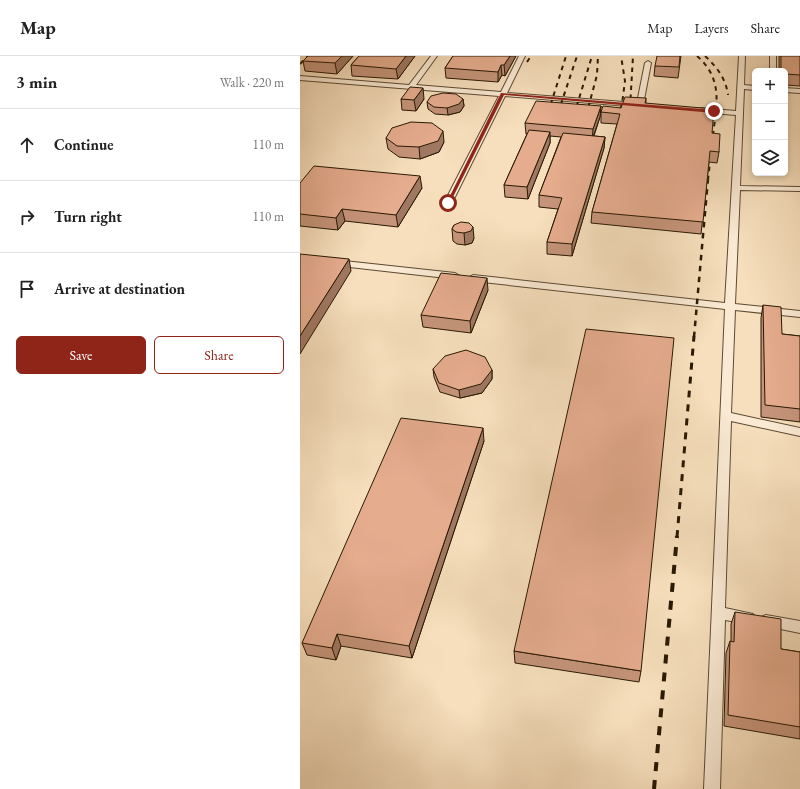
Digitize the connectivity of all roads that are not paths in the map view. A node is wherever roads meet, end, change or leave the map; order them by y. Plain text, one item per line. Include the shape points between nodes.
1 (434, 56) edge
2 (522, 56) edge
3 (742, 56) edge
4 (773, 56) edge
5 (648, 63) dead end
6 (773, 68) edge
7 (300, 78) edge
8 (411, 87) junction
9 (741, 87) junction
10 (752, 88) edge
11 (788, 90) edge
12 (800, 91) edge
13 (502, 94) junction
14 (692, 110) edge
15 (739, 113) junction
16 (735, 188) junction
17 (800, 189) edge
18 (448, 203) dead end
19 (324, 262) edge
20 (730, 306) junction
21 (800, 314) edge
22 (726, 416) junction
23 (800, 432) edge
24 (719, 613) junction
25 (800, 627) edge
26 (712, 789) edge

1 - 8 lane
2 - 13 lane
3 - 9 lane
4 - 6 lane
5 - 13 lane via 644,106
7 - 8 lane
8 - 13 lane
9 - 10 lane
9 - 15 lane
11 - 12 lane
13 - 18 lane
14 - 15 lane
15 - 16 lane
16 - 17 lane
16 - 20 lane
19 - 20 lane
20 - 21 lane
20 - 22 lane
22 - 23 lane
22 - 24 lane
24 - 25 lane
24 - 26 lane

